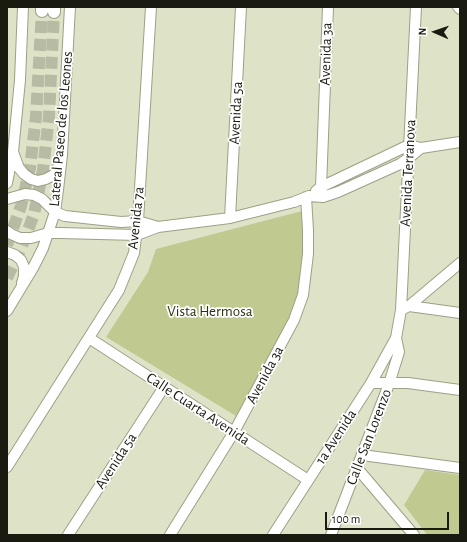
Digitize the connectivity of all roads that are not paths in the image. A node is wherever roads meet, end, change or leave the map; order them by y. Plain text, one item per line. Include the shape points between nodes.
1 (23, 7) edge
2 (70, 7) edge
3 (151, 7) edge
4 (242, 7) edge
5 (328, 7) edge
6 (416, 7) edge
7 (458, 7) edge
8 (460, 9) edge
9 (460, 142) edge
10 (409, 145) junction
11 (421, 148) junction
12 (13, 152) junction
13 (62, 155) junction
14 (409, 158) junction
15 (7, 184) edge
16 (321, 187) junction
17 (308, 197) junction
18 (323, 197) junction
19 (7, 199) edge
20 (54, 212) junction
21 (230, 218) junction
22 (138, 221) junction
23 (158, 227) junction
24 (7, 231) edge
25 (48, 233) junction
26 (137, 235) junction
27 (7, 252) edge
28 (460, 263) edge
29 (20, 291) junction
30 (405, 308) junction
31 (7, 311) edge
32 (460, 313) edge
33 (89, 338) junction
34 (396, 338) junction
35 (371, 384) junction
36 (389, 384) junction
37 (164, 387) junction
38 (460, 390) edge
39 (234, 432) junction
40 (362, 455) junction
41 (7, 467) edge
42 (357, 468) junction
43 (460, 468) edge
44 (308, 480) junction
45 (406, 531) edge
46 (68, 535) edge
47 (170, 535) edge
48 (273, 535) edge
49 (331, 535) edge
50 (414, 535) edge

1 - 12 street via 20,80
2 - 13 street, Lateral Paseo de los Leones
3 - 22 street, Avenida 7a
4 - 21 street, Avenida 5a
5 - 16 street, Avenida 3a
6 - 10 street, Avenida Terranova
7 - 8 street
9 - 11 street
10 - 11 street
10 - 14 street, Avenida Terranova
10 - 16 street
11 - 14 street
12 - 13 street via 24,174 38,181 46,180 55,174
12 - 15 street
13 - 20 street, Lateral Paseo de los Leones
14 - 18 street
14 - 30 street, Avenida Terranova
16 - 17 street
16 - 18 street, Avenida 3a
17 - 18 street
17 - 21 street
17 - 39 street, Avenida 3a via 308,254 303,295 294,320
19 - 20 street via 25,194 34,195 42,199
20 - 22 street via 77,218
20 - 25 street, Lateral Paseo de los Leones
21 - 23 street
22 - 23 street
22 - 26 street, Avenida 7a
23 - 26 street
24 - 25 street via 20,238
25 - 26 street
25 - 29 street, Lateral Paseo de los Leones
26 - 33 street, Avenida 7a via 134,253 119,290
27 - 29 street via 15,254 24,267
28 - 30 street
29 - 31 street, Lateral Paseo de los Leones
30 - 32 street
30 - 34 street, Avenida Terranova
33 - 37 street, Calle Cuarta Avenida
33 - 41 street, Avenida 7a
34 - 35 street, 1a Avenida
34 - 36 street, Calle San Lorenzo via 399,352
35 - 36 street
35 - 44 street, 1a Avenida
36 - 38 street via 408,383
36 - 40 street, Calle San Lorenzo
37 - 39 street, Calle Cuarta Avenida
37 - 46 street, Avenida 5a
39 - 44 street, Calle Cuarta Avenida
39 - 47 street, Avenida 3a
40 - 42 street, Calle San Lorenzo
40 - 43 street
42 - 45 street
42 - 49 street, Calle San Lorenzo
44 - 48 street, 1a Avenida
45 - 50 street

